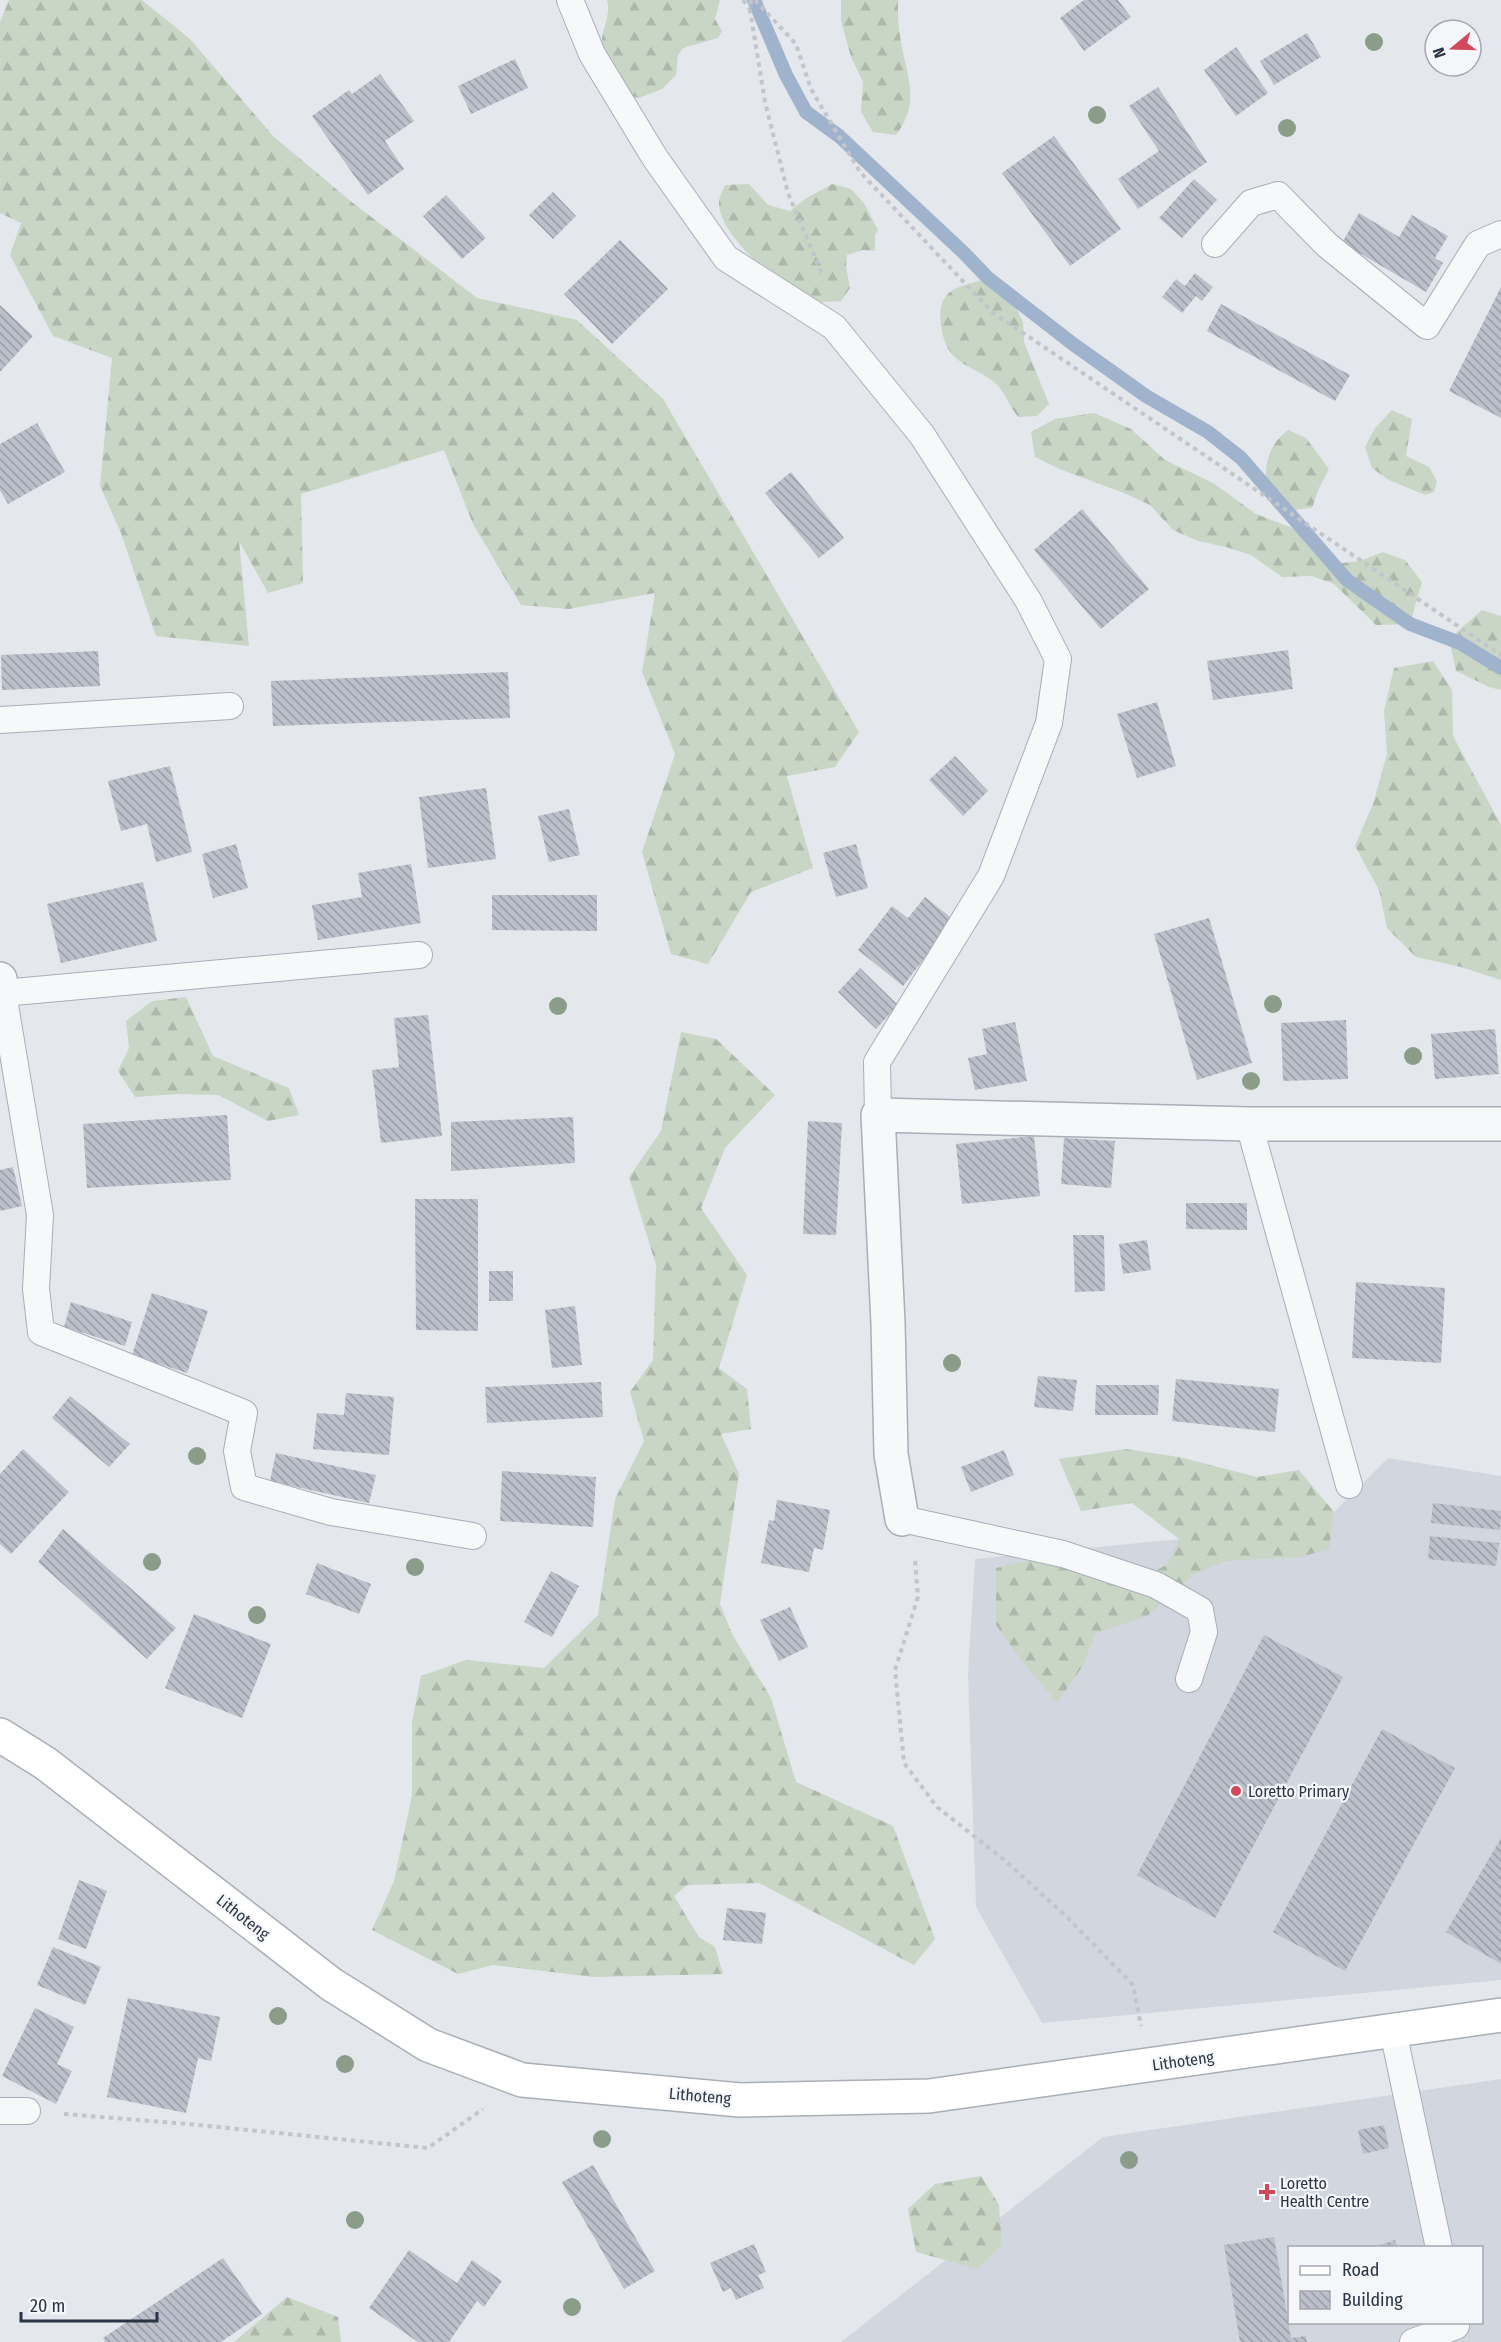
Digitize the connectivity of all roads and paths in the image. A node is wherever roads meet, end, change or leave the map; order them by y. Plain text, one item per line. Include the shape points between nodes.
1 (570, 0) edge
2 (743, 0) edge
3 (753, 0) edge
4 (750, 10) junction
5 (1501, 234) edge
6 (1215, 244) dead end
7 (834, 327) junction
8 (1501, 655) edge
9 (230, 706) dead end
10 (0, 720) edge
11 (419, 955) dead end
12 (2, 986) edge
13 (878, 1115) junction
14 (1249, 1124) junction
15 (1501, 1124) edge
16 (1349, 1485) dead end
17 (902, 1519) junction
18 (473, 1536) dead end
19 (1189, 1678) dead end
20 (0, 1735) edge
21 (1501, 2015) edge
22 (1393, 2031) junction
23 (1149, 2065) junction
24 (522, 2080) junction
25 (0, 2111) edge
26 (27, 2111) joint
27 (1439, 2246) edge
28 (1456, 2324) edge
29 (1413, 2342) edge

1 - 7 lane via 592,54 655,158 726,258
2 - 4 path
3 - 4 path
3 - 8 path via 796,44 811,89 860,172 992,312
4 - 7 path via 765,102 788,193 840,316
5 - 6 lane via 1478,244 1427,326 1327,245 1278,195 1251,204
7 - 13 lane via 922,435 1028,600 1058,659 1049,723 991,876 877,1062
9 - 10 lane
11 - 12 lane
12 - 18 lane via 40,1215 36,1289 41,1332 244,1413 237,1451 244,1487 331,1512
13 - 14 street
13 - 17 street via 891,1454
14 - 15 street
14 - 16 lane
17 - 19 lane via 1063,1554 1156,1585 1200,1610 1204,1632
17 - 23 path via 915,1558 918,1597 896,1670 904,1763 937,1807 1002,1857 1133,1985
20 - 24 main road, Lithoteng via 45,1763 331,1984 428,2045
21 - 22 main road, Lithoteng
22 - 23 main road, Lithoteng
22 - 27 lane
23 - 24 main road, Lithoteng via 917,2097 740,2100
24 - 26 path via 428,2148
25 - 26 lane
28 - 29 lane

